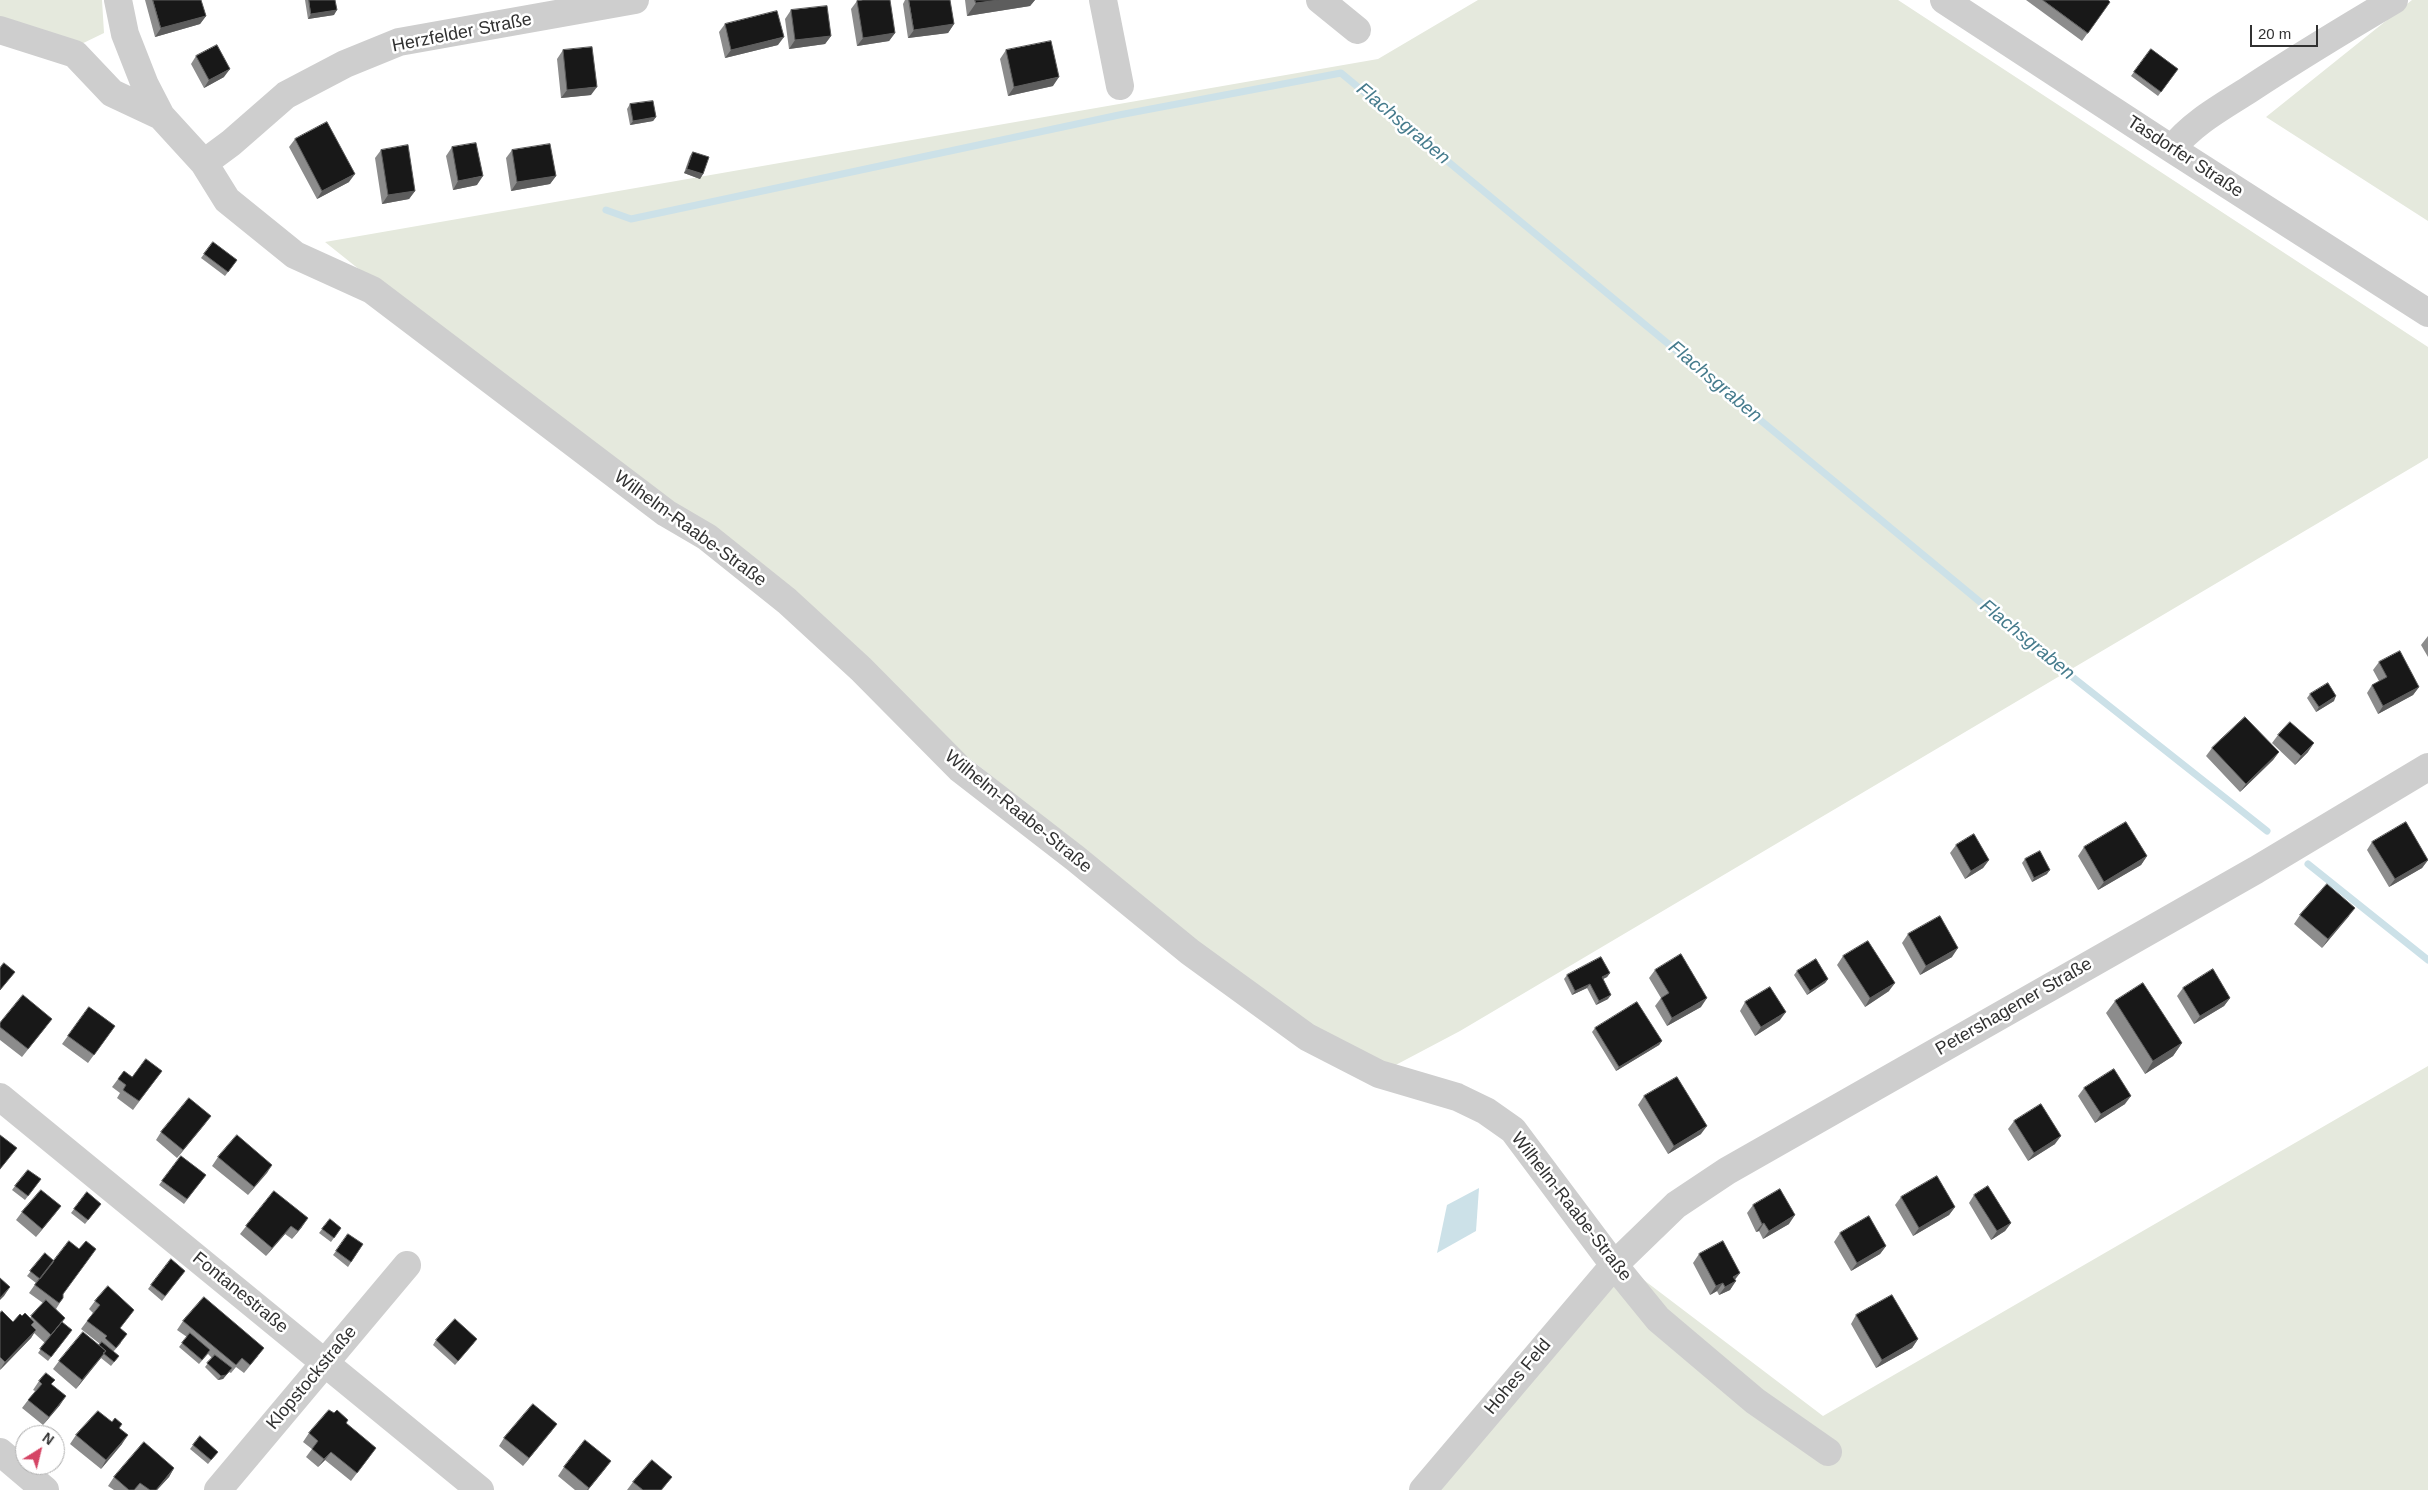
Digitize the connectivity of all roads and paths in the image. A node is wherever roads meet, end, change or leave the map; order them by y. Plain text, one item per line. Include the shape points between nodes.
1 (118, 0) edge
2 (635, 0) edge
3 (1103, 0) edge
4 (1320, 0) edge
5 (1944, 0) edge
6 (2394, 0) edge
7 (0, 30) edge
8 (1357, 30) dead end
9 (1120, 86) dead end
10 (162, 116) junction
11 (2172, 149) junction
12 (204, 163) junction
13 (2428, 312) edge
14 (2428, 767) edge
15 (0, 1097) edge
16 (406, 1265) dead end
17 (1614, 1265) junction
18 (324, 1362) junction
19 (0, 1452) edge
20 (1828, 1452) dead end
21 (45, 1490) edge
22 (218, 1490) edge
23 (480, 1490) edge
24 (1423, 1490) edge

1 - 10 street via 125,34 145,85
2 - 12 street, Herzfelder Straße via 399,42 345,64 286,95
3 - 9 street
4 - 8 street
5 - 11 street, Tasdorfer Straße
6 - 11 street via 2313,47 2221,108 2185,133
7 - 10 street via 75,54 112,93
10 - 12 street, Wilhelm-Raabe-Straße
11 - 13 street, Tasdorfer Straße
12 - 17 street, Wilhelm-Raabe-Straße via 227,200 295,255 372,290 666,513 707,537 807,619 960,769 1190,952 1308,1037 1379,1074 1457,1097 1486,1110 1513,1130
14 - 17 street, Petershagener Straße via 2248,875 1727,1171 1676,1205
15 - 18 street, Fontanestraße
16 - 18 street, Klopstockstraße
17 - 20 street, Wilhelm-Raabe-Straße via 1658,1318 1684,1342 1754,1402
17 - 24 street, Hohes Feld
18 - 22 street, Klopstockstraße
18 - 23 street, Fontanestraße
19 - 21 street

